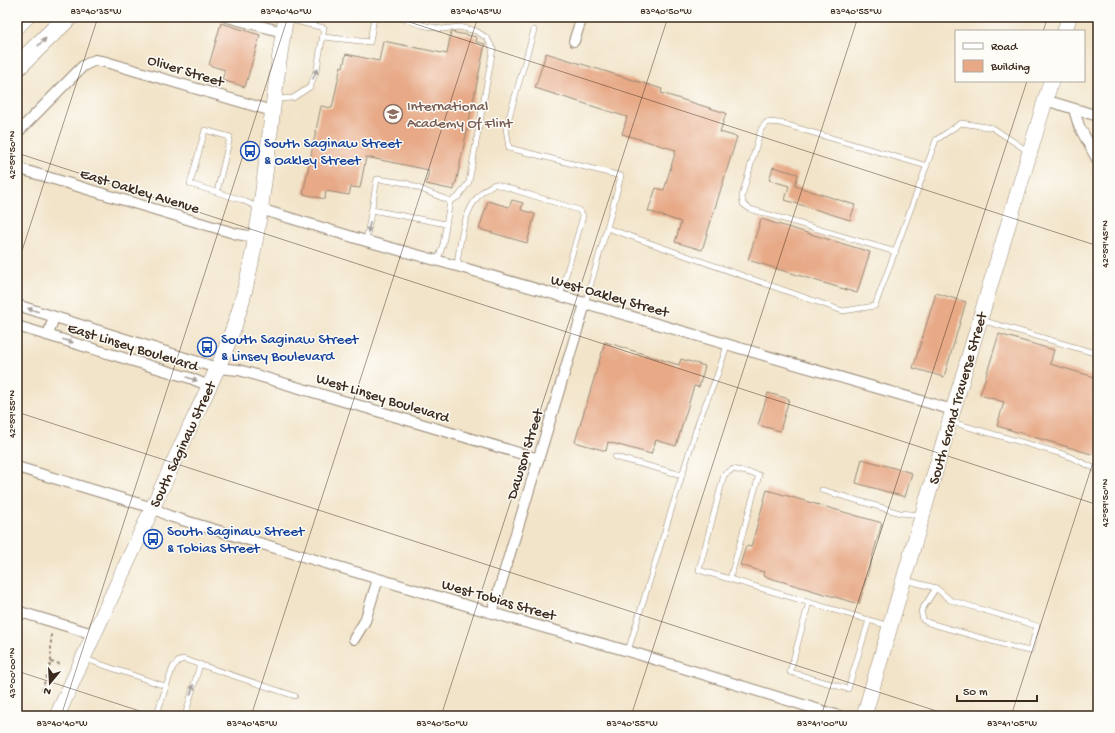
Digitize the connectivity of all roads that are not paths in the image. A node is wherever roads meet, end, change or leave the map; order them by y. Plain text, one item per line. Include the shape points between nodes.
1 (24, 17) edge
2 (68, 17) edge
3 (227, 17) edge
4 (374, 17) edge
5 (397, 17) edge
6 (582, 17) edge
7 (1069, 17) edge
8 (285, 22) edge
9 (17, 24) edge
10 (534, 30) dead end
11 (1065, 30) edge
12 (322, 36) junction
13 (574, 42) dead end
14 (17, 67) edge
15 (1051, 82) edge
16 (1045, 100) junction
17 (273, 105) junction
18 (1074, 109) junction
19 (1098, 116) edge
20 (17, 134) edge
21 (1030, 152) junction
22 (1098, 161) edge
23 (927, 166) junction
24 (17, 168) edge
25 (217, 192) junction
26 (450, 201) junction
27 (260, 209) junction
28 (372, 212) junction
29 (446, 224) junction
30 (607, 228) junction
31 (255, 237) junction
32 (366, 241) junction
33 (896, 252) junction
34 (438, 260) junction
35 (457, 266) junction
36 (560, 296) junction
37 (585, 304) junction
38 (17, 305) edge
39 (54, 316) junction
40 (980, 320) junction
41 (17, 326) edge
42 (48, 335) junction
43 (727, 345) junction
44 (1098, 354) edge
45 (217, 368) junction
46 (209, 386) junction
47 (951, 415) junction
48 (615, 457) dead end
49 (539, 459) junction
50 (17, 467) edge
51 (1098, 470) edge
52 (682, 475) junction
53 (822, 490) dead end
54 (153, 508) junction
55 (922, 515) junction
56 (378, 579) junction
57 (730, 579) junction
58 (904, 580) junction
59 (936, 588) junction
60 (809, 602) junction
61 (17, 611) edge
62 (492, 613) junction
63 (869, 620) junction
64 (890, 627) junction
65 (93, 634) junction
66 (354, 639) dead end
67 (628, 651) junction
68 (82, 659) junction
69 (200, 664) junction
70 (166, 686) junction
71 (295, 696) dead end
72 (56, 716) edge
73 (156, 716) edge
74 (185, 716) edge
75 (839, 716) edge
76 (864, 716) edge

1 - 9 highway
14 -> 2 highway
3 - 8 street
4 - 12 lane via 370,42
5 - 26 lane via 442,29 459,27 476,31 487,38 492,49 469,182 458,197
6 - 13 street
7 - 11 main road
8 - 12 lane via 324,28
8 - 17 main road, South Saginaw Street
10 - 30 lane via 506,128 509,148 621,176
17 -> 12 lane via 293,98 310,87 317,68
15 - 16 main road, South Grand Traverse Street
16 - 18 street
16 - 21 main road, South Grand Traverse Street
17 - 20 street, Oliver Street via 95,60 84,66
17 - 27 main road, South Saginaw Street
18 - 19 street
18 - 22 street via 1079,126
21 - 23 lane via 993,128 961,123 936,140
21 - 40 main road, South Grand Traverse Street
23 - 33 lane
23 - 33 lane via 780,123 767,122 761,129 742,196 743,204 750,209
24 - 31 street, East Oakley Avenue via 237,234
25 - 25 lane via 190,184 205,130 230,137
25 - 27 lane
26 - 28 lane via 406,183 377,179
26 - 29 lane
27 - 31 main road, South Saginaw Street
27 - 32 street, West Oakley Street
28 - 29 lane
28 -> 32 lane
29 - 34 lane
30 - 33 lane via 843,311 875,306
30 - 37 lane
31 - 45 main road, South Saginaw Street via 243,297 227,347
32 - 34 street, West Oakley Street
34 - 35 street, West Oakley Street
35 - 36 street, West Oakley Street
35 - 36 lane via 464,222 478,197 486,188 495,184 579,210 582,216
36 - 37 street, West Oakley Street
37 - 43 street, West Oakley Street
37 - 49 street, Dawson Street
39 -> 38 street, East Linsey Boulevard
39 - 42 street, East Linsey Boulevard
39 - 45 street, East Linsey Boulevard
40 - 44 lane
40 - 47 main road, South Grand Traverse Street
41 - 42 street, East Linsey Boulevard
42 -> 46 street, East Linsey Boulevard
43 - 47 street, West Oakley Street
43 - 52 lane
45 - 46 main road, South Saginaw Street
45 - 49 street, West Linsey Boulevard via 239,370
46 - 54 main road, South Saginaw Street
47 - 51 lane via 1066,455
47 - 55 main road, South Grand Traverse Street
48 - 52 lane
49 - 62 street, Dawson Street
50 - 54 street, West Tobias Street
52 - 67 lane
53 - 55 lane via 900,513
54 - 56 street, West Tobias Street via 169,516
54 - 65 main road, South Saginaw Street
55 - 58 main road, South Grand Traverse Street
56 - 62 street, West Tobias Street
56 - 66 street via 365,621
57 - 57 lane via 699,570 724,475 733,468 759,475
57 - 60 lane
58 - 59 lane
58 - 64 main road, South Grand Traverse Street
59 - 59 lane via 950,600 1037,626 1030,651 923,620 921,611
60 - 63 lane
60 - 63 lane via 790,672 848,689
61 - 65 street
62 - 67 street, West Tobias Street
63 - 64 lane
64 - 76 main road, South Grand Traverse Street
65 - 68 main road, South Saginaw Street
67 - 75 street, West Tobias Street
68 - 70 lane
68 - 72 main road, South Saginaw Street
69 - 70 lane via 183,659 179,661 173,667
69 - 71 lane
74 -> 69 lane
70 - 73 lane

